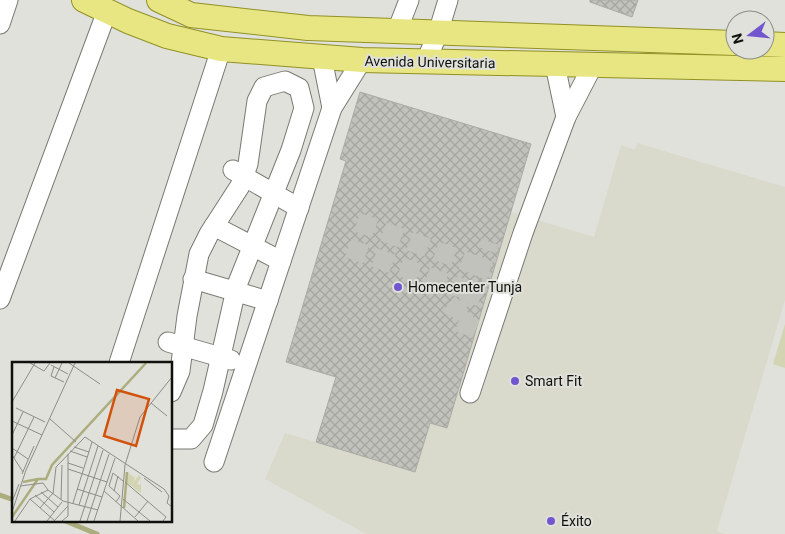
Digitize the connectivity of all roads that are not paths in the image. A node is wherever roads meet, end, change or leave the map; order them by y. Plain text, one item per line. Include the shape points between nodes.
1 (8, 0) edge
2 (84, 0) edge
3 (159, 0) edge
4 (409, 0) edge
5 (448, 0) edge
6 (108, 11) junction
7 (0, 24) edge
8 (397, 32) junction
9 (438, 33) junction
10 (725, 43) edge
11 (221, 49) junction
12 (322, 58) junction
13 (362, 60) junction
14 (426, 61) junction
15 (554, 65) junction
16 (593, 65) junction
17 (785, 69) edge
18 (332, 108) junction
19 (566, 117) junction
20 (238, 173) junction
21 (273, 193) junction
22 (299, 208) junction
23 (214, 226) junction
24 (253, 246) junction
25 (281, 261) junction
26 (193, 279) junction
27 (236, 292) junction
28 (0, 299) edge
29 (268, 301) junction
30 (176, 344) junction
31 (220, 357) junction
32 (119, 362) edge
33 (247, 364) junction
34 (172, 390) edge
35 (470, 393) dead end
36 (172, 439) edge
37 (214, 462) dead end

1 - 7 lane
2 - 6 main road, Avenida Universitaria
3 - 8 main road, Avenida Universitaria via 190,15 308,28
4 - 8 lane
5 - 9 lane
6 - 11 main road, Avenida Universitaria via 167,36
6 - 28 lane
8 - 9 main road, Avenida Universitaria
9 - 10 main road, Avenida Universitaria
9 - 14 lane
11 - 12 main road, Avenida Universitaria
11 - 32 lane
12 - 13 main road, Avenida Universitaria
12 - 18 lane
13 - 14 main road, Avenida Universitaria
13 - 18 lane
14 - 15 main road, Avenida Universitaria
15 - 16 main road, Avenida Universitaria
15 - 19 lane
16 - 17 main road, Avenida Universitaria
16 - 19 lane
18 - 22 lane
19 - 35 lane via 483,331
20 - 21 lane
20 - 21 lane via 248,164 257,101 264,87 285,82 299,88 304,108
20 - 23 lane via 240,186
21 - 22 lane
21 - 24 lane
22 - 25 lane
23 - 24 lane
23 - 26 lane via 199,254
24 - 25 lane
24 - 27 lane
25 - 29 lane
26 - 27 lane
26 - 30 lane
27 - 29 lane
27 - 31 lane
29 - 33 lane
30 - 31 lane
30 - 34 lane via 180,371
31 - 33 lane
31 - 36 lane via 203,424 192,439
33 - 37 lane

